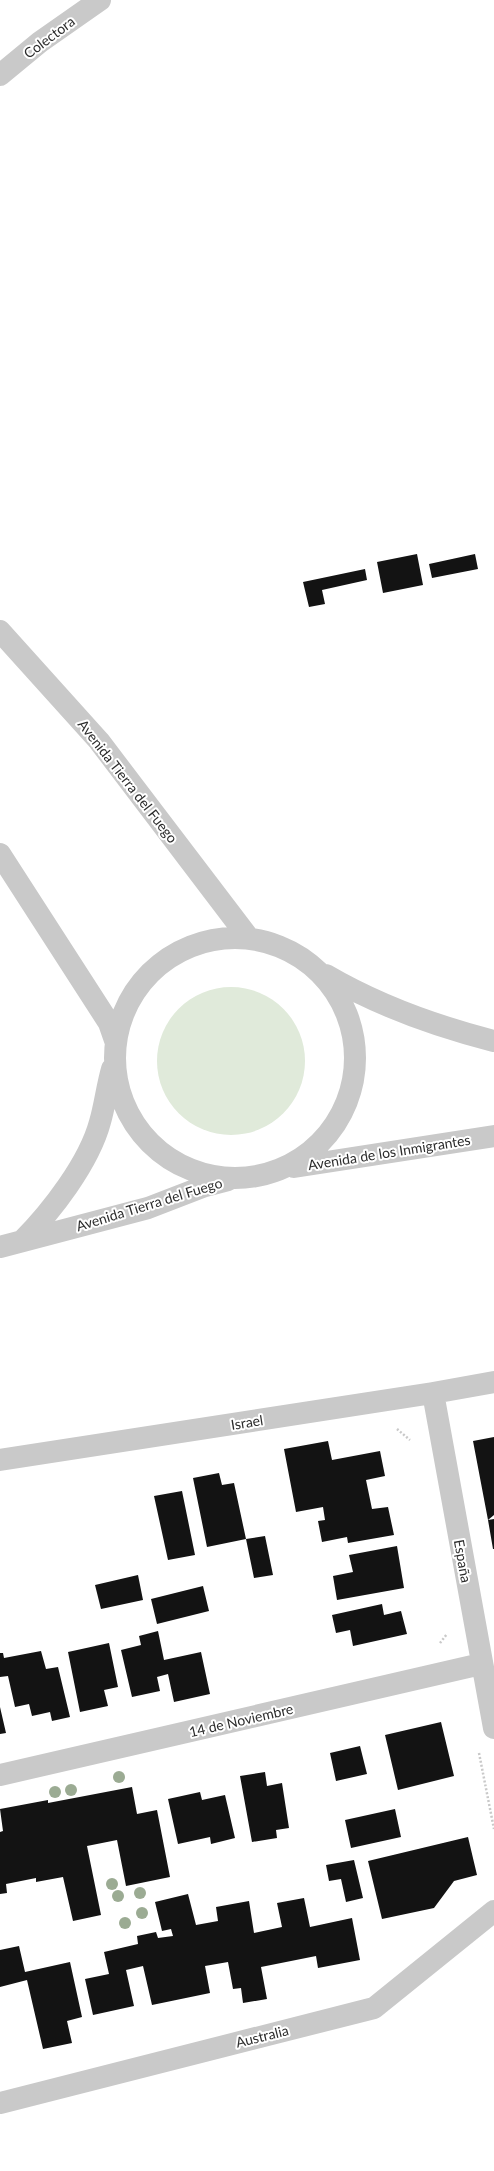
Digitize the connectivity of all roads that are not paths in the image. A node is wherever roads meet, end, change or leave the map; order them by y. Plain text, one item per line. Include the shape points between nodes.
1 (100, 0) edge
2 (0, 75) edge
3 (0, 631) edge
4 (0, 854) edge
5 (248, 937) junction
6 (315, 968) junction
7 (494, 1041) edge
8 (115, 1051) junction
9 (494, 1136) edge
10 (285, 1168) junction
11 (231, 1179) junction
12 (22, 1241) junction
13 (0, 1247) edge
14 (494, 1382) edge
15 (433, 1393) junction
16 (0, 1460) edge
17 (481, 1664) junction
18 (494, 1728) edge
19 (0, 1775) edge
20 (494, 1911) edge
21 (0, 2103) edge

1 - 2 street, Colectora via 40,42
3 - 5 street, Avenida Tierra del Fuego via 98,741
4 - 8 street via 109,1023
5 - 6 street via 295,954
5 - 8 street, Avenida Tierra del Fuego via 204,942 182,949 160,964 141,982 127,1004
6 - 7 street via 359,994 422,1020
6 - 10 street via 331,985 344,1006 354,1035 355,1066 350,1097 336,1125 316,1149
8 - 11 street via 118,1086 127,1112 142,1135 163,1154 186,1168 212,1177
8 - 12 street, Avenida Tierra del Fuego via 100,1124 88,1151 65,1191 37,1227
9 - 10 street, Avenida de los Inmigrantes
10 - 11 street via 249,1178
11 - 12 street, Avenida Tierra del Fuego via 142,1210
12 - 13 street, Avenida Tierra del Fuego
14 - 15 street, Israel
15 - 16 street, Israel
15 - 17 street, España
17 - 18 street, España
17 - 19 street, 14 de Noviembre
20 - 21 street, Australia via 374,2008

